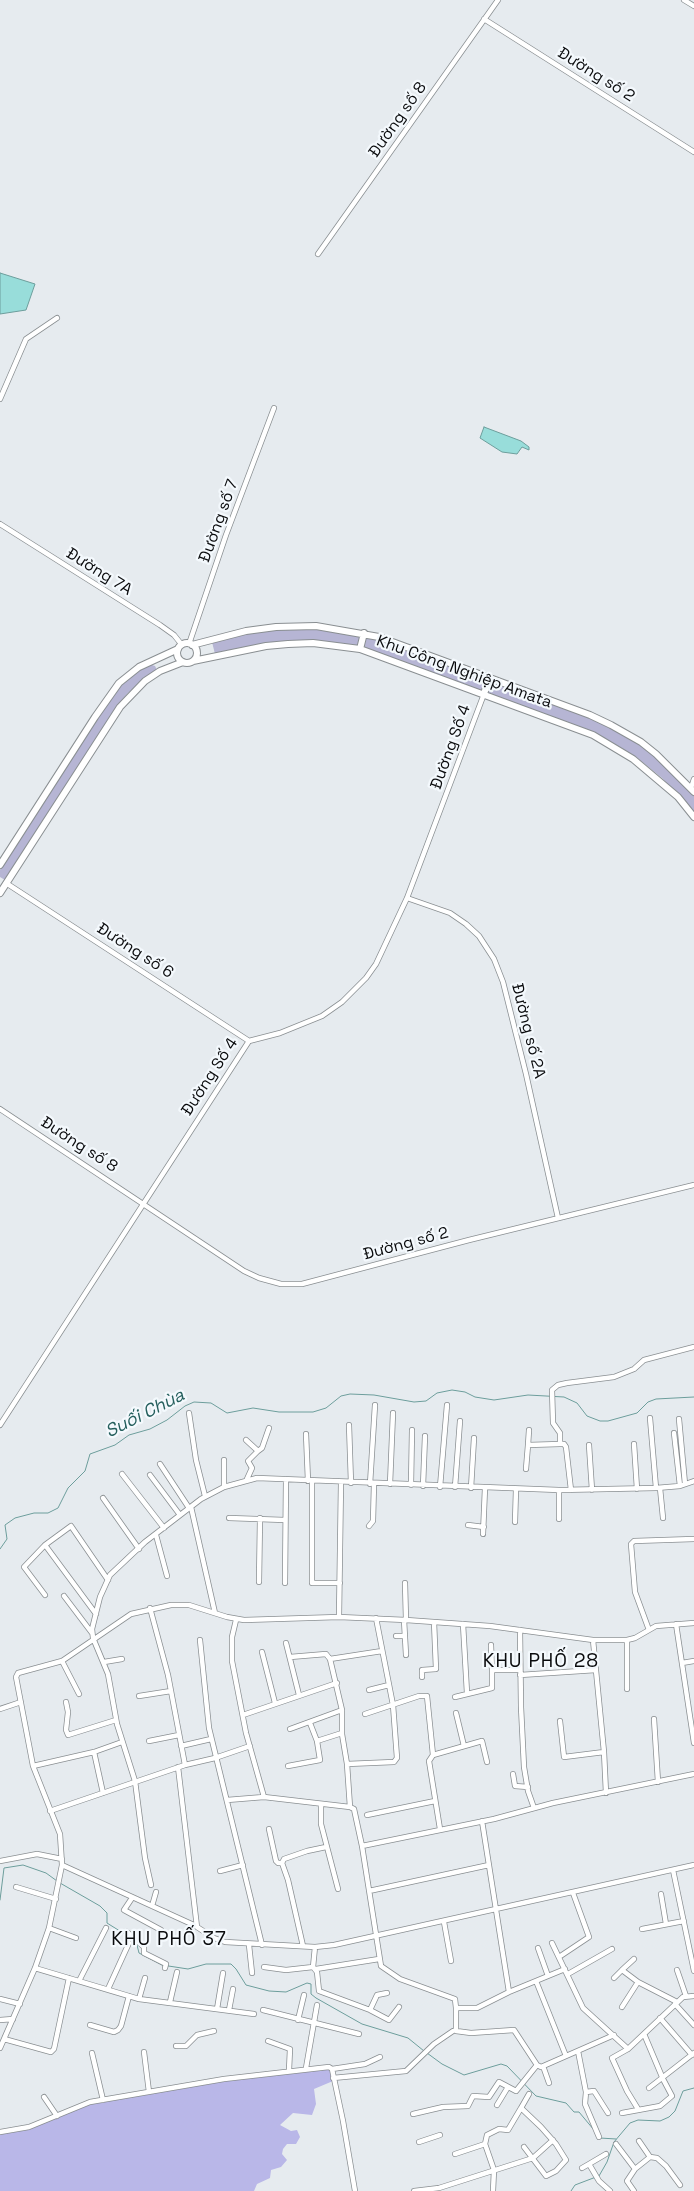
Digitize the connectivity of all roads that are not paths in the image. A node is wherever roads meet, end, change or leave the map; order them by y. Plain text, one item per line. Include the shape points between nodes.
1 (498, 0) edge
2 (684, 0) edge
3 (694, 6) edge
4 (484, 19) junction
5 (694, 152) edge
6 (318, 254) dead end
7 (58, 318) dead end
8 (0, 399) edge
9 (274, 408) dead end
10 (0, 524) edge
11 (364, 633) junction
12 (185, 646) junction
13 (360, 649) junction
14 (193, 661) junction
15 (183, 662) junction
16 (489, 678) junction
17 (484, 694) junction
18 (694, 779) edge
19 (692, 790) edge
20 (694, 817) edge
21 (0, 865) edge
22 (0, 878) edge
23 (6, 883) junction
24 (0, 893) edge
25 (407, 898) junction
26 (249, 1041) junction
27 (0, 1109) edge
28 (694, 1185) edge
29 (143, 1202) junction
30 (558, 1218) junction
31 (694, 1347) edge
32 (375, 1405) dead end
33 (447, 1405) dead end
34 (189, 1412) dead end
35 (393, 1413) dead end
36 (650, 1418) dead end
37 (679, 1419) dead end
38 (460, 1421) dead end
39 (0, 1425) edge
40 (349, 1425) dead end
41 (269, 1428) dead end
42 (412, 1430) dead end
43 (529, 1430) dead end
44 (674, 1432) dead end
45 (306, 1434) dead end
46 (425, 1436) dead end
47 (474, 1438) dead end
48 (246, 1440) dead end
49 (560, 1444) junction
50 (634, 1444) dead end
51 (528, 1445) junction
52 (589, 1445) dead end
53 (258, 1451) junction
54 (224, 1460) dead end
55 (160, 1464) dead end
56 (526, 1469) dead end
57 (122, 1474) dead end
58 (150, 1474) dead end
59 (286, 1479) junction
60 (247, 1480) junction
61 (310, 1481) junction
62 (694, 1481) edge
63 (341, 1482) junction
64 (351, 1483) junction
65 (372, 1484) junction
66 (390, 1484) junction
67 (411, 1485) junction
68 (682, 1485) junction
69 (423, 1486) junction
70 (224, 1487) junction
71 (440, 1487) junction
72 (455, 1487) junction
73 (471, 1488) junction
74 (485, 1488) junction
75 (658, 1488) junction
76 (516, 1489) junction
77 (637, 1489) junction
78 (559, 1490) junction
79 (571, 1490) junction
80 (592, 1490) junction
81 (205, 1496) junction
82 (103, 1498) dead end
83 (190, 1507) junction
84 (180, 1515) junction
85 (229, 1518) dead end
86 (260, 1518) junction
87 (662, 1518) dead end
88 (286, 1520) junction
89 (559, 1520) dead end
90 (515, 1522) dead end
91 (369, 1526) dead end
92 (468, 1526) dead end
93 (484, 1527) junction
94 (164, 1528) junction
95 (483, 1534) dead end
96 (156, 1536) junction
97 (694, 1539) edge
98 (45, 1545) junction
99 (138, 1548) junction
100 (167, 1576) dead end
101 (108, 1580) junction
102 (258, 1582) dead end
103 (284, 1583) dead end
104 (340, 1583) junction
105 (405, 1583) dead end
106 (45, 1595) dead end
107 (64, 1596) dead end
108 (150, 1608) junction
109 (215, 1613) junction
110 (96, 1614) junction
111 (340, 1618) junction
112 (376, 1618) junction
113 (236, 1620) junction
114 (405, 1620) junction
115 (434, 1622) junction
116 (694, 1623) edge
117 (464, 1624) junction
118 (676, 1624) junction
119 (520, 1630) junction
120 (649, 1630) junction
121 (92, 1636) junction
122 (396, 1636) dead end
123 (405, 1636) junction
124 (200, 1640) dead end
125 (593, 1640) junction
126 (627, 1640) junction
127 (286, 1643) dead end
128 (491, 1646) dead end
129 (382, 1651) junction
130 (262, 1652) dead end
131 (406, 1655) dead end
132 (290, 1658) junction
133 (122, 1659) dead end
134 (330, 1659) junction
135 (62, 1661) junction
136 (694, 1661) edge
137 (104, 1662) junction
138 (682, 1663) junction
139 (492, 1670) junction
140 (596, 1670) junction
141 (520, 1673) junction
142 (422, 1677) dead end
143 (337, 1683) junction
144 (389, 1685) junction
145 (627, 1689) dead end
146 (370, 1690) dead end
147 (171, 1691) junction
148 (468, 1693) junction
149 (78, 1694) dead end
150 (298, 1695) junction
151 (139, 1696) dead end
152 (455, 1697) dead end
153 (21, 1702) junction
154 (66, 1702) dead end
155 (275, 1703) junction
156 (393, 1705) junction
157 (0, 1709) edge
158 (342, 1710) junction
159 (456, 1713) dead end
160 (365, 1714) dead end
161 (243, 1716) junction
162 (654, 1719) dead end
163 (116, 1720) junction
164 (560, 1721) dead end
165 (310, 1723) junction
166 (290, 1730) dead end
167 (342, 1732) junction
168 (179, 1735) junction
169 (211, 1739) junction
170 (317, 1740) junction
171 (149, 1741) dead end
172 (122, 1742) junction
173 (694, 1743) edge
174 (181, 1746) junction
175 (250, 1746) junction
176 (464, 1746) junction
177 (94, 1752) junction
178 (604, 1752) junction
179 (433, 1755) junction
180 (215, 1758) junction
181 (487, 1762) dead end
182 (347, 1764) junction
183 (185, 1765) junction
184 (33, 1766) junction
185 (288, 1766) dead end
186 (178, 1767) junction
187 (513, 1774) dead end
188 (694, 1774) edge
189 (136, 1781) junction
190 (658, 1782) junction
191 (528, 1787) junction
192 (103, 1793) junction
193 (606, 1793) junction
194 (264, 1797) junction
195 (226, 1800) junction
196 (435, 1801) junction
197 (321, 1804) junction
198 (350, 1807) junction
199 (534, 1808) junction
200 (50, 1811) junction
201 (367, 1815) dead end
202 (482, 1821) junction
203 (440, 1829) junction
204 (269, 1830) dead end
205 (362, 1846) junction
206 (326, 1847) junction
207 (62, 1859) junction
208 (0, 1861) edge
209 (282, 1863) junction
210 (62, 1865) junction
211 (243, 1865) junction
212 (489, 1865) junction
213 (694, 1865) edge
214 (673, 1870) junction
215 (220, 1871) dead end
216 (151, 1885) dead end
217 (16, 1887) dead end
218 (338, 1889) dead end
219 (369, 1891) junction
220 (156, 1892) dead end
221 (573, 1893) junction
222 (661, 1894) dead end
223 (132, 1898) junction
224 (56, 1899) junction
225 (152, 1906) junction
226 (496, 1909) junction
227 (684, 1921) junction
228 (444, 1922) junction
229 (666, 1924) junction
230 (196, 1926) junction
231 (49, 1928) junction
232 (106, 1928) dead end
233 (642, 1929) dead end
234 (161, 1930) dead end
235 (127, 1932) dead end
236 (375, 1937) junction
237 (76, 1938) dead end
238 (129, 1942) dead end
239 (249, 1944) junction
240 (552, 1944) dead end
241 (262, 1945) junction
242 (303, 1946) junction
243 (315, 1947) junction
244 (538, 1948) dead end
245 (612, 1949) dead end
246 (559, 1957) junction
247 (379, 1959) junction
248 (634, 1959) dead end
249 (451, 1961) dead end
250 (166, 1966) dead end
251 (264, 1967) dead end
252 (35, 1968) junction
253 (314, 1968) junction
254 (622, 1970) junction
255 (677, 1970) dead end
256 (566, 1971) junction
257 (694, 1971) edge
258 (177, 1972) dead end
259 (252, 1973) dead end
260 (223, 1974) dead end
261 (548, 1976) junction
262 (69, 1978) junction
263 (145, 1978) dead end
264 (614, 1978) dead end
265 (79, 1981) junction
266 (536, 1981) junction
267 (638, 1982) junction
268 (108, 1989) junction
269 (232, 1989) dead end
270 (509, 1992) junction
271 (388, 1993) dead end
272 (304, 1994) dead end
273 (129, 1996) junction
274 (686, 1996) junction
275 (694, 1996) edge
276 (139, 1999) junction
277 (0, 2000) edge
278 (170, 2002) junction
279 (676, 2003) junction
280 (20, 2004) junction
281 (317, 2005) dead end
282 (399, 2006) dead end
283 (622, 2007) dead end
284 (456, 2008) junction
285 (217, 2009) junction
286 (230, 2010) junction
287 (264, 2010) dead end
288 (370, 2010) junction
289 (254, 2014) dead end
290 (660, 2018) junction
291 (13, 2019) junction
292 (0, 2020) edge
293 (298, 2020) junction
294 (313, 2024) junction
295 (90, 2025) dead end
296 (694, 2025) edge
297 (214, 2031) dead end
298 (453, 2031) dead end
299 (359, 2034) dead end
300 (644, 2034) junction
301 (614, 2035) junction
302 (4, 2039) junction
303 (268, 2041) dead end
304 (176, 2046) dead end
305 (0, 2048) edge
306 (628, 2049) junction
307 (578, 2051) junction
308 (144, 2052) dead end
309 (92, 2053) dead end
310 (693, 2054) edge
311 (566, 2056) junction
312 (380, 2057) dead end
313 (537, 2065) junction
314 (543, 2066) junction
315 (306, 2068) junction
316 (332, 2069) junction
317 (289, 2070) junction
318 (333, 2078) junction
319 (663, 2079) junction
320 (549, 2083) dead end
321 (508, 2087) junction
322 (649, 2088) dead end
323 (149, 2092) junction
324 (586, 2092) junction
325 (529, 2094) dead end
326 (44, 2097) dead end
327 (103, 2100) junction
328 (497, 2105) dead end
329 (521, 2108) junction
330 (638, 2108) junction
331 (608, 2113) dead end
332 (622, 2113) dead end
333 (413, 2114) dead end
334 (56, 2116) junction
335 (0, 2132) edge
336 (440, 2135) dead end
337 (599, 2137) dead end
338 (552, 2140) junction
339 (638, 2141) dead end
340 (419, 2142) dead end
341 (485, 2144) junction
342 (616, 2144) dead end
343 (524, 2147) dead end
344 (455, 2154) dead end
345 (606, 2154) dead end
346 (533, 2158) junction
347 (650, 2158) junction
348 (589, 2164) junction
349 (582, 2168) dead end
350 (494, 2170) junction
351 (635, 2170) junction
352 (680, 2185) dead end
353 (355, 2191) edge
354 (414, 2191) edge
355 (493, 2191) edge
356 (610, 2191) edge
357 (634, 2191) edge

1 - 4 street, Đường số 8
2 - 3 street
4 - 5 street, Đường số 2
4 - 6 street, Đường số 8
7 - 8 street via 22,345
9 - 12 street, Đường số 7
10 - 12 street, Đường 7A via 160,625
11 - 12 street, Khu Công Nghiệp Amata via 316,626 276,627
11 - 13 street
11 - 16 street, Khu Công Nghiệp Amata
12 - 14 street via 197,653
12 - 15 street via 177,656
12 - 21 street, Khu Công Nghiệp Amata via 139,667 120,683
13 - 14 street, Khu Công Nghiệp Amata via 313,643 288,644
13 - 17 street, Khu Công Nghiệp Amata
14 - 15 street, Khu Công Nghiệp Amata
15 - 23 street via 160,671 130,695
16 - 17 street
16 - 19 street, Khu Công Nghiệp Amata via 611,725 656,754
17 - 20 street, Khu Công Nghiệp Amata via 579,729 612,745 660,780
17 - 25 street, Đường Số 4
18 - 19 street
22 - 23 street
23 - 24 street
23 - 26 street, Đường số 6
25 - 26 street, Đường Số 4 via 376,964 342,1002 302,1025
25 - 30 street, Đường số 2A via 450,913 466,924 479,936 494,959 503,982 526,1074
26 - 29 street, Đường Số 4
27 - 29 street, Đường số 8
28 - 30 street, Đường số 2
29 - 30 street, Đường số 2 via 244,1271 271,1282 296,1285
29 - 39 street, Đường Số 4
31 - 49 street via 644,1360 634,1369 614,1377 558,1385 551,1393 553,1423 560,1433
32 - 65 street
33 - 71 street
34 - 81 street
35 - 66 street
36 - 75 street
37 - 68 street
38 - 72 street
40 - 64 street
41 - 53 street
42 - 67 street
43 - 51 street
44 - 68 street
45 - 61 street
46 - 69 street
47 - 73 street
48 - 53 street
49 - 51 street
49 - 79 street via 566,1447
50 - 77 street
51 - 56 street
52 - 80 street
53 - 60 street via 248,1461 252,1468
54 - 70 street
55 - 83 street
57 - 94 street
58 - 84 street
59 - 60 street
59 - 61 street
59 - 88 street
60 - 70 street
61 - 63 street
61 - 104 street via 312,1583
62 - 68 street
63 - 64 street
63 - 104 street
64 - 65 street
65 - 66 street
65 - 91 street via 373,1521
66 - 67 street
67 - 69 street
68 - 75 street
69 - 71 street
70 - 81 street
71 - 72 street
72 - 73 street
73 - 74 street
74 - 76 street
74 - 93 street
75 - 77 street
75 - 87 street
76 - 78 street
76 - 90 street
77 - 80 street
78 - 79 street
78 - 89 street
79 - 80 street
81 - 83 street
82 - 99 street
83 - 84 street
83 - 109 street
84 - 94 street
85 - 86 street
86 - 88 street
86 - 102 street
88 - 103 street
92 - 93 street
93 - 95 street
94 - 96 street
96 - 99 street
96 - 100 street
97 - 120 street via 632,1542 635,1592
98 - 101 street via 72,1526
98 - 106 street via 24,1567
98 - 110 street
99 - 101 street
101 - 110 street
104 - 111 street
105 - 114 street
107 - 121 street
108 - 109 street via 189,1605
108 - 121 street via 131,1614
108 - 147 street
109 - 113 street
110 - 121 street
111 - 112 street
111 - 113 street
112 - 114 street
112 - 129 street
113 - 161 street via 231,1650
114 - 115 street
114 - 123 street
115 - 117 street
115 - 142 street via 436,1668 422,1670
116 - 118 street
117 - 119 street
117 - 148 street
118 - 120 street
118 - 138 street
119 - 125 street
119 - 141 street
120 - 126 street
121 - 135 street
121 - 137 street
122 - 123 street
123 - 131 street
124 - 169 street
125 - 126 street
125 - 140 street
126 - 145 street
127 - 132 street
128 - 139 street
129 - 134 street
129 - 144 street
130 - 155 street
132 - 134 street via 326,1654
132 - 150 street
133 - 137 street
134 - 143 street
135 - 149 street
135 - 153 street via 18,1673 16,1678
136 - 138 street
137 - 163 street
138 - 173 street
139 - 141 street
139 - 148 street via 492,1688
140 - 141 street
140 - 178 street
141 - 191 street via 522,1741
143 - 150 street
143 - 158 street
144 - 146 street
144 - 156 street
147 - 151 street
147 - 168 street
148 - 152 street
150 - 155 street
153 - 157 street
153 - 184 street
154 - 163 street via 68,1735
155 - 161 street
156 - 160 street
156 - 179 street via 427,1696
156 - 182 street via 396,1761
158 - 165 street
158 - 167 street
159 - 176 street
161 - 175 street
162 - 190 street
163 - 172 street
164 - 178 street via 564,1757
165 - 166 street
165 - 170 street
167 - 170 street
167 - 182 street
168 - 171 street
168 - 174 street
169 - 174 street
169 - 180 street
170 - 185 street via 320,1760
172 - 177 street
172 - 189 street
174 - 183 street
175 - 180 street
175 - 194 street
176 - 179 street
176 - 181 street via 483,1742
177 - 184 street
177 - 192 street
178 - 193 street
179 - 196 street via 429,1761
180 - 183 street
180 - 195 street
182 - 198 street
183 - 186 street
184 - 200 street
186 - 189 street
186 - 230 street
187 - 191 street via 515,1786
188 - 190 street
189 - 192 street
189 - 216 street
190 - 193 street
191 - 199 street
192 - 200 street
193 - 199 street
194 - 195 street
194 - 197 street
195 - 211 street
196 - 201 street
196 - 203 street
197 - 198 street
197 - 206 street
198 - 205 street via 356,1812
199 - 202 street
200 - 207 street via 60,1834
202 - 203 street
202 - 212 street
203 - 205 street
204 - 209 street via 276,1861
205 - 219 street
206 - 209 street via 284,1859
206 - 218 street
207 - 208 street via 37,1854
207 - 210 street
209 - 242 street
210 - 223 street
210 - 224 street
211 - 215 street
211 - 241 street
212 - 219 street
212 - 226 street
213 - 214 street
214 - 221 street
214 - 227 street
217 - 224 street
219 - 236 street
220 - 225 street
221 - 226 street
221 - 246 street via 589,1937
222 - 229 street
223 - 225 street
223 - 234 street via 124,1910
224 - 231 street
225 - 230 street
226 - 228 street
226 - 270 street
227 - 229 street
227 - 257 street
228 - 236 street
228 - 249 street
229 - 233 street
230 - 239 street via 220,1940
231 - 237 street
231 - 252 street
232 - 265 street
235 - 250 street via 144,1947 144,1953
236 - 243 street
236 - 247 street
238 - 268 street
239 - 241 street
239 - 259 street
240 - 246 street
241 - 242 street
242 - 243 street
243 - 253 street
244 - 261 street
245 - 256 street
246 - 256 street
247 - 253 street
247 - 284 street via 381,1966 400,1979 455,1999
248 - 254 street
251 - 253 street via 286,1970
252 - 262 street
252 - 280 street
253 - 288 street via 319,1991
254 - 264 street
254 - 267 street
255 - 274 street
256 - 261 street
256 - 301 street via 583,2008
258 - 278 street
260 - 285 street
261 - 266 street
262 - 265 street
262 - 302 street via 51,2052
263 - 276 street
265 - 268 street
266 - 270 street
266 - 311 street
267 - 279 street
267 - 283 street
268 - 273 street
269 - 286 street
270 - 284 street via 477,2008
271 - 288 street via 377,1995
272 - 293 street
273 - 276 street
273 - 295 street via 118,2030 114,2032
274 - 275 street
274 - 279 street
276 - 278 street
277 - 280 street
278 - 285 street
279 - 290 street
279 - 296 street
280 - 291 street
281 - 294 street
282 - 288 street via 390,2020
284 - 313 street via 456,2031 514,2030
285 - 286 street
286 - 289 street
287 - 293 street
290 - 300 street
290 - 310 street
291 - 292 street
291 - 302 street
293 - 294 street
294 - 299 street
294 - 315 street
297 - 304 street via 197,2035 186,2046
298 - 318 street via 424,2052 406,2071
300 - 306 street
300 - 319 street
301 - 306 street
301 - 307 street
302 - 305 street
303 - 317 street via 290,2049
306 - 330 street via 612,2058
307 - 311 street
307 - 324 street
308 - 323 street
309 - 327 street
310 - 319 street
311 - 314 street
312 - 316 street via 365,2064
313 - 314 street
313 - 321 street via 516,2091
314 - 320 street
315 - 316 street
315 - 317 street
316 - 318 street
317 - 323 street
318 - 353 street
319 - 322 street
319 - 330 street via 672,2093 671,2097 660,2106
321 - 328 street
321 - 333 street via 500,2082 489,2097 474,2096 468,2106 443,2107
323 - 327 street
324 - 331 street via 594,2090
324 - 337 street via 585,2104
325 - 329 street
326 - 334 street
327 - 334 street
329 - 338 street
329 - 341 street via 508,2130 499,2129 486,2136
330 - 332 street
334 - 335 street via 29,2128
336 - 340 street
338 - 346 street
338 - 346 street via 566,2160 556,2171 546,2176
339 - 347 street
341 - 344 street
341 - 350 street
342 - 351 street
343 - 346 street
345 - 348 street
346 - 350 street
347 - 351 street
347 - 352 street via 662,2162
348 - 349 street
348 - 356 street via 599,2181
350 - 354 street via 439,2188
350 - 355 street
351 - 357 street via 626,2181

